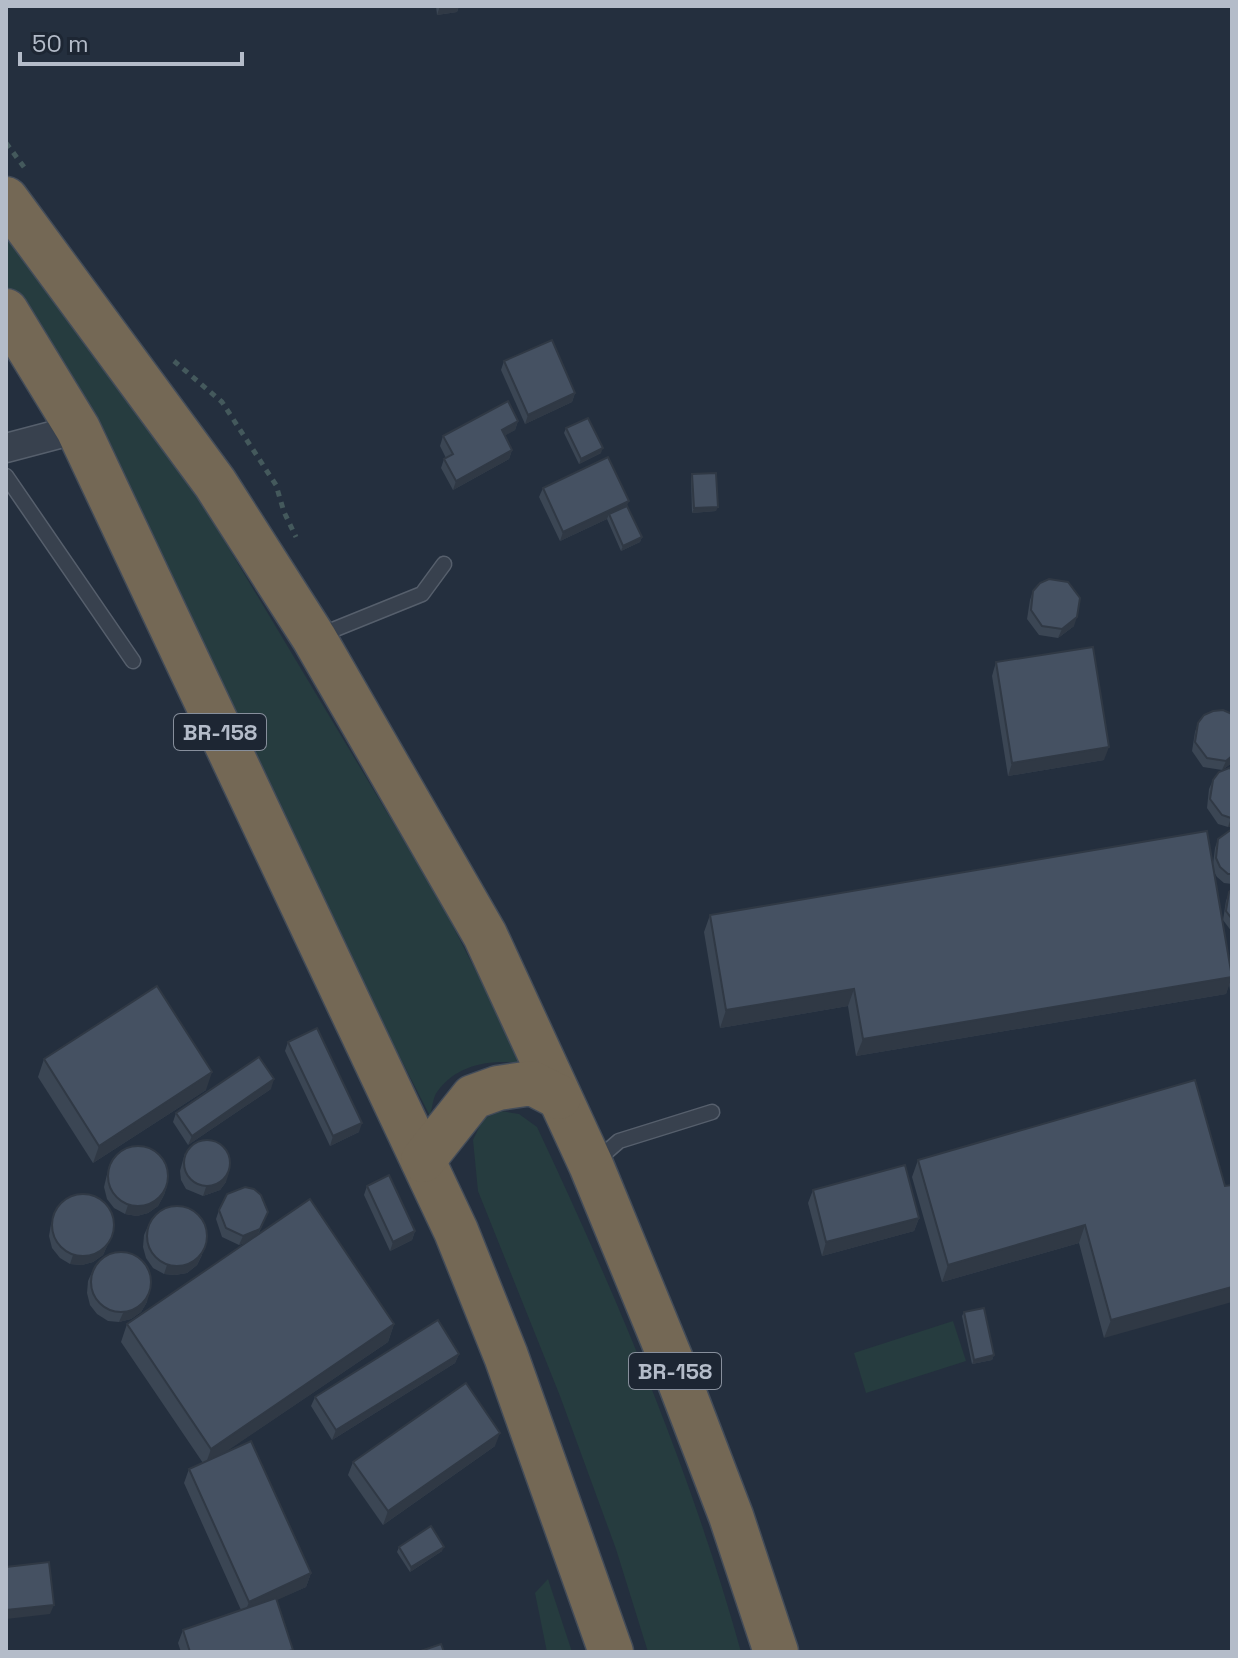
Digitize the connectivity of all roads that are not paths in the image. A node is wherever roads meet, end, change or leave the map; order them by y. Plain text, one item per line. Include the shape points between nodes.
1 (6, 199) edge
2 (6, 311) edge
3 (78, 429) junction
4 (6, 448) edge
5 (6, 476) edge
6 (444, 564) dead end
7 (314, 638) junction
8 (133, 661) dead end
9 (559, 1097) junction
10 (712, 1112) dead end
11 (423, 1160) junction
12 (591, 1165) junction
13 (611, 1652) edge
14 (776, 1652) edge

1 - 7 highway, BR-158 via 215,483
2 - 3 highway, BR-158
3 - 4 street
3 - 11 highway, BR-158
5 - 8 lane
6 - 7 lane via 422,594
7 - 9 highway, BR-158 via 485,935
9 - 11 highway via 532,1083 473,1097
9 - 12 highway, BR-158
10 - 12 lane via 619,1141
11 - 13 highway, BR-158 via 506,1356
12 - 14 highway, BR-158 via 731,1516

